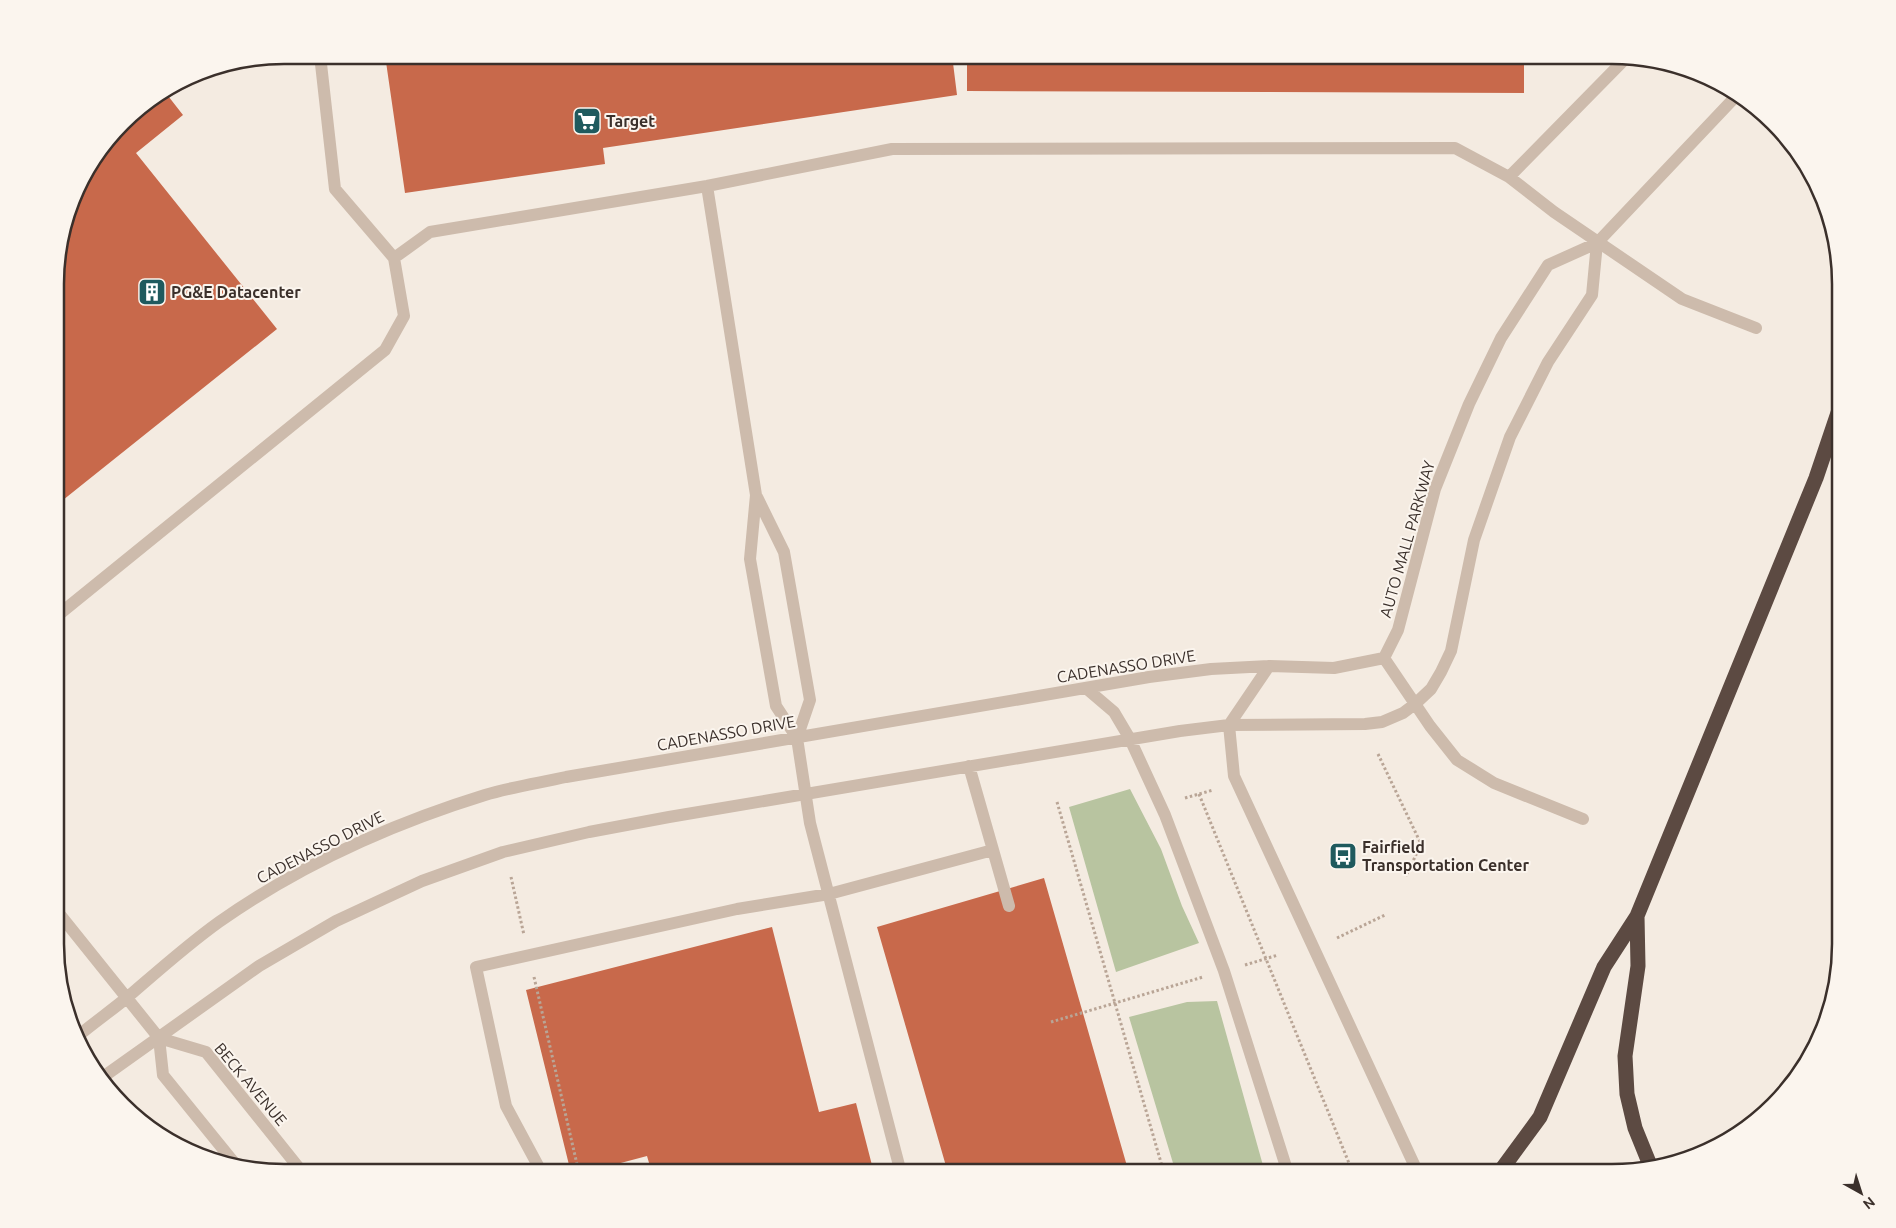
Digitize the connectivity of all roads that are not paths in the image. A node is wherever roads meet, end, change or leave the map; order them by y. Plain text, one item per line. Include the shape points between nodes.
1 (321, 64) edge
2 (1619, 64) edge
3 (1733, 100) edge
4 (1509, 177) junction
5 (707, 186) junction
6 (1598, 243) junction
7 (394, 258) junction
8 (1756, 328) dead end
9 (1832, 429) edge
10 (756, 495) junction
11 (64, 610) edge
12 (1384, 658) junction
13 (1269, 666) junction
14 (1088, 688) junction
15 (1415, 704) junction
16 (1229, 725) junction
17 (797, 738) junction
18 (1130, 739) junction
19 (969, 766) junction
20 (805, 794) junction
21 (1583, 819) dead end
22 (993, 850) junction
23 (828, 894) junction
24 (1009, 906) dead end
25 (1637, 916) junction
26 (64, 920) edge
27 (127, 997) junction
28 (83, 1032) edge
29 (159, 1038) junction
30 (107, 1074) edge
31 (230, 1158) edge
32 (1648, 1161) edge
33 (296, 1164) edge
34 (537, 1164) edge
35 (899, 1164) edge
36 (1285, 1164) edge
37 (1414, 1164) edge
38 (1505, 1164) edge

1 - 7 street via 335,189
2 - 4 street
3 - 6 street, AUTO MALL PARKWAY
4 - 5 street via 1455,148 892,149
4 - 6 street
5 - 7 street via 430,232
5 - 10 street
6 - 8 street via 1682,299
6 - 12 street, AUTO MALL PARKWAY via 1548,264 1501,338 1469,404 1435,489 1398,630
6 - 15 street via 1592,295 1548,362 1510,437 1474,540 1451,651 1430,689
7 - 11 street via 404,316 385,350
9 - 25 highway via 1816,478
10 - 17 street via 750,559 776,706
10 - 17 street via 784,552 810,700
12 - 13 street, CADENASSO DRIVE via 1334,668
12 - 15 street
13 - 14 street, CADENASSO DRIVE via 1211,669
13 - 16 street
14 - 17 street, CADENASSO DRIVE
14 - 18 street via 1114,712
15 - 16 street via 1382,722
15 - 21 street via 1458,760 1494,784
16 - 18 street
16 - 37 street via 1234,776
17 - 20 street
17 - 27 street, CADENASSO DRIVE via 566,777 486,795 392,828 338,852 262,894 219,922
18 - 19 street
18 - 36 street via 1166,815 1224,972
19 - 20 street
19 - 22 street
20 - 23 street
20 - 29 street via 589,832 503,852 422,881 336,921 268,961
22 - 23 street
22 - 24 street
23 - 34 street via 737,910 476,967 506,1106
23 - 35 street
25 - 32 highway via 1638,966 1625,1056 1627,1094 1635,1128
25 - 38 highway via 1604,967 1540,1116
26 - 27 street
27 - 28 street, CADENASSO DRIVE
27 - 29 street
29 - 30 street
29 - 31 street via 163,1075
29 - 33 street, BECK AVENUE via 206,1052

